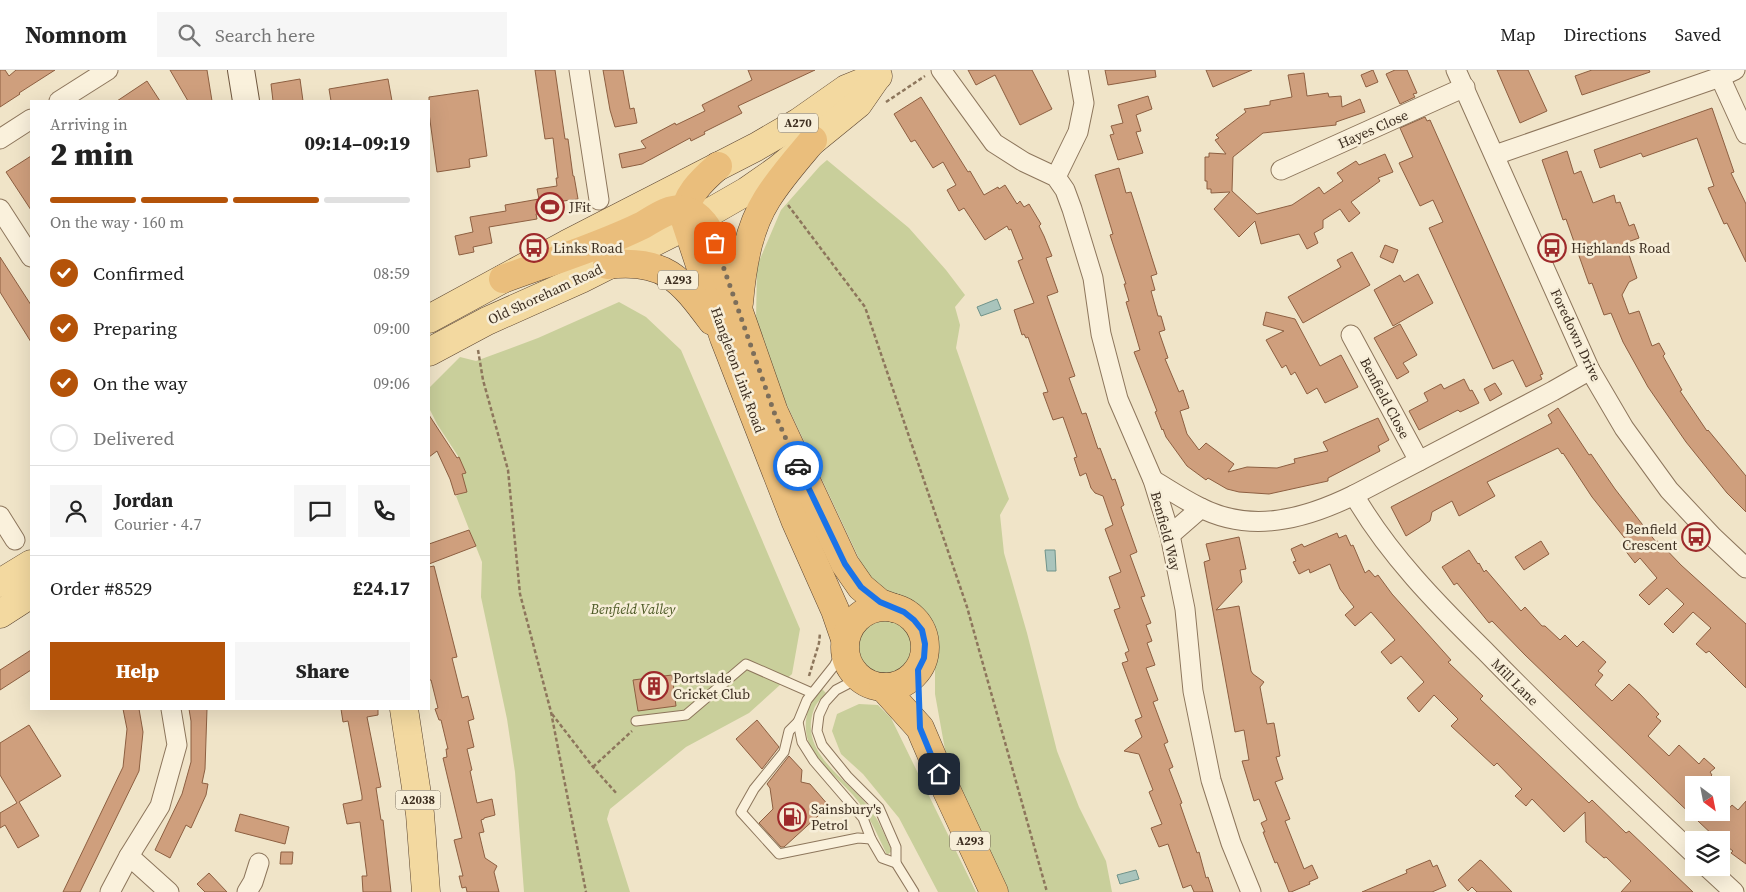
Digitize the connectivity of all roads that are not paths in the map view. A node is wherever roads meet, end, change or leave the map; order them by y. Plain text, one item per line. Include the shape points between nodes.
1 (108, 70) edge
2 (241, 70) edge
3 (579, 70) edge
4 (941, 70) edge
5 (1078, 70) edge
6 (1456, 70) edge
7 (879, 74) edge
8 (1728, 74) edge
9 (1465, 87) junction
10 (61, 100) edge
11 (246, 100) edge
12 (30, 120) edge
13 (1746, 134) edge
14 (0, 139) edge
15 (813, 140) junction
16 (1495, 155) junction
17 (718, 166) junction
18 (1281, 170) dead end
19 (1056, 178) junction
20 (599, 200) dead end
21 (0, 209) edge
22 (690, 218) junction
23 (30, 255) edge
24 (607, 265) junction
25 (503, 279) junction
26 (738, 310) junction
27 (430, 318) edge
28 (1351, 335) dead end
29 (724, 338) junction
30 (430, 351) edge
31 (1590, 370) junction
32 (1419, 461) junction
33 (1153, 480) junction
34 (1354, 496) junction
35 (1201, 508) junction
36 (0, 516) edge
37 (1170, 535) junction
38 (15, 540) dead end
39 (30, 565) edge
40 (1746, 568) edge
41 (0, 584) edge
42 (30, 595) edge
43 (894, 608) junction
44 (0, 614) edge
45 (845, 643) junction
46 (918, 670) junction
47 (871, 683) junction
48 (812, 693) junction
49 (171, 710) edge
50 (404, 710) edge
51 (636, 721) road end
52 (798, 722) junction
53 (920, 728) junction
54 (871, 839) junction
55 (1685, 845) edge
56 (129, 856) junction
57 (259, 863) dead end
58 (896, 863) junction
59 (1717, 876) edge
60 (110, 892) edge
61 (169, 892) edge
62 (247, 892) edge
63 (426, 892) edge
64 (914, 892) edge
65 (994, 892) edge
66 (1251, 892) edge
67 (1734, 892) edge

1 - 10 street
2 - 11 main road
3 - 20 street
4 - 19 street via 994,143
5 - 19 street via 1084,103 1078,132
6 - 9 street, Foredown Drive
7 - 15 main road, Old Shoreham Road / A270 via 858,104
7 - 17 main road, Old Shoreham Road / A270 via 846,89 799,122
8 - 13 street
8 - 16 street
9 - 16 street, Foredown Drive
9 - 18 street, Hayes Close
12 - 14 street
15 - 22 main road, Old Shoreham Road / A270 via 761,182
15 - 26 highway via 766,200 749,243
16 - 31 street, Foredown Drive
17 - 22 highway via 693,193
17 - 25 main road, Old Shoreham Road / A270
19 - 33 street, Benfield Way via 1072,210 1093,278 1101,334 1118,399
21 - 23 street
22 - 24 main road, Old Shoreham Road / A270
22 - 25 highway via 673,210 622,235
22 - 26 highway, Hangleton Link Road via 709,231
22 - 29 highway, Hangleton Link Road / A293
24 - 29 highway, A293 via 652,267 676,279 694,296
24 - 30 main road, Old Shoreham Road / A270
25 - 27 main road, Old Shoreham Road / A270
26 - 43 highway, Hangleton Link Road via 774,412 845,564 861,587
28 - 32 street, Benfield Close
29 - 45 highway, Hangleton Link Road / A293 via 795,520 835,610
31 - 32 street
31 - 40 street, Foredown Drive via 1624,428 1669,490
32 - 34 street
33 - 35 street
33 - 37 street, Benfield Way
34 - 35 street via 1324,510 1286,520 1253,522
34 - 55 street, Mill Lane via 1389,546 1436,602
35 - 37 street
36 - 38 street
37 - 66 street, Benfield Way via 1185,610 1193,691 1211,780
39 - 41 main road
42 - 44 main road
43 - 45 highway via 868,610 859,616 850,626
43 - 46 highway via 904,612 922,630 924,658
45 - 47 highway via 850,668
45 - 48 lane via 834,666
46 - 47 highway via 898,686
46 - 53 highway, A293
47 - 53 highway, A293
47 - 58 lane via 836,690 825,702 817,731 832,758 879,808 896,847
48 - 51 lane via 746,664 686,715
48 - 52 lane
49 - 56 street via 177,745 160,806
50 - 63 main road, A2038 via 420,814
52 - 54 lane via 802,742 814,761 863,818
52 - 54 lane via 788,730 784,752 754,789 741,812 779,854 858,838
53 - 65 highway, A293
54 - 58 lane via 882,858
56 - 60 street
56 - 61 street
57 - 62 street
58 - 64 lane
59 - 67 street

